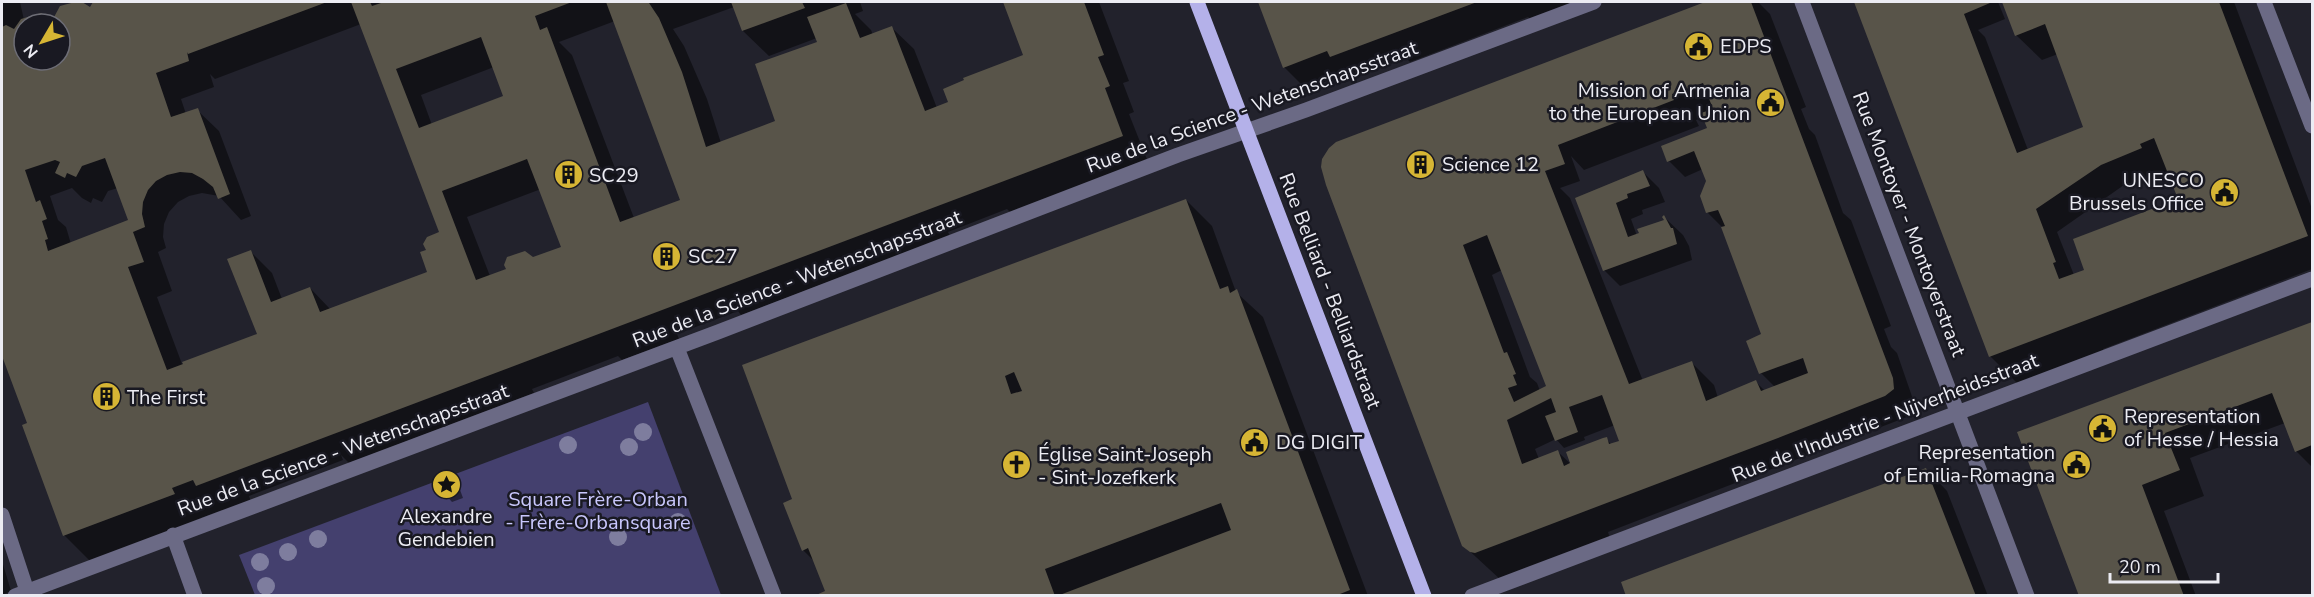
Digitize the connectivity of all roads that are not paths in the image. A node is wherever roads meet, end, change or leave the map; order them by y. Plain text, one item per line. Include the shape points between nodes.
1 (1197, 2) edge
2 (1594, 2) edge
3 (1802, 2) edge
4 (2264, 2) edge
5 (2313, 126) edge
6 (1246, 131) junction
7 (2313, 279) edge
8 (677, 348) junction
9 (1958, 412) junction
10 (2, 515) edge
11 (173, 535) junction
12 (21, 593) edge
13 (195, 596) edge
14 (774, 596) edge
15 (1424, 596) edge
16 (1472, 596) edge
17 (2027, 596) edge

1 - 6 main road, Rue Belliard - Belliardstraat
2 - 6 street, Rue de la Science - Wetenschapsstraat
3 - 9 street, Rue Montoyer - Montoyerstraat
4 - 5 street
6 - 8 street, Rue de la Science - Wetenschapsstraat
6 - 15 main road, Rue Belliard - Belliardstraat
7 - 9 street, Rue de l'Industrie - Nijverheidsstraat
8 - 11 street, Rue de la Science - Wetenschapsstraat
8 - 14 street
9 - 16 street, Rue de l'Industrie - Nijverheidsstraat
9 - 17 street, Rue Montoyer - Montoyerstraat
10 - 12 street
11 - 12 street, Rue de la Science - Wetenschapsstraat
11 - 13 street

